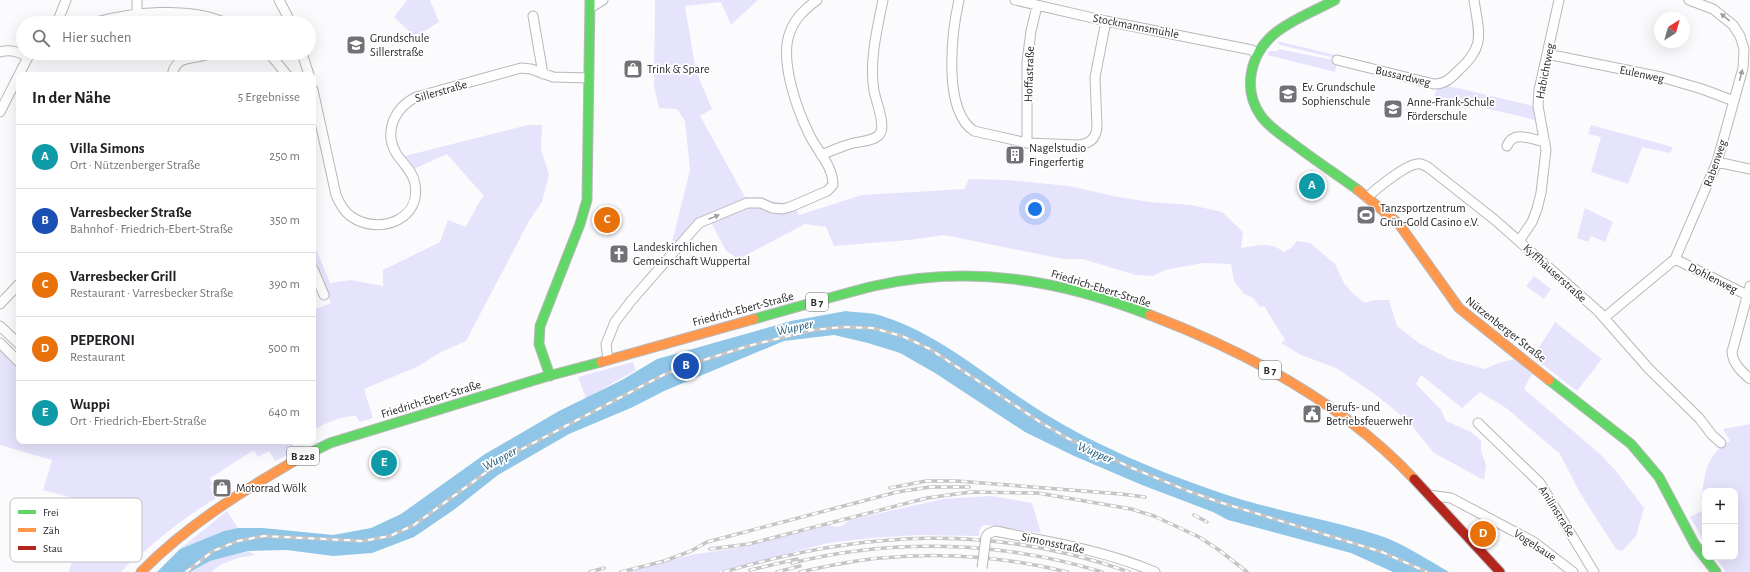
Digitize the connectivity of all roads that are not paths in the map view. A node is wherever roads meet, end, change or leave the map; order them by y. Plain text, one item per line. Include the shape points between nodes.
1 (66, 0) edge
2 (137, 0) edge
3 (278, 0) edge
4 (603, 0) edge
5 (817, 0) edge
6 (883, 0) edge
7 (960, 0) edge
8 (1015, 0) edge
9 (1335, 0) edge
10 (1474, 0) edge
11 (1559, 0) edge
12 (1689, 0) edge
13 (590, 4) edge
14 (1037, 6) junction
15 (138, 15) junction
16 (60, 16) edge
17 (121, 16) edge
18 (200, 16) edge
19 (287, 16) edge
20 (533, 16) dead end
21 (1106, 20) junction
22 (16, 51) edge
23 (0, 52) edge
24 (1256, 54) junction
25 (1547, 54) junction
26 (27, 60) edge
27 (182, 60) edge
28 (275, 60) edge
29 (304, 60) edge
30 (1337, 60) dead end
31 (21, 72) edge
32 (173, 72) edge
33 (285, 72) edge
34 (308, 72) edge
35 (543, 74) junction
36 (589, 78) junction
37 (16, 82) edge
38 (1734, 101) junction
39 (0, 112) edge
40 (316, 125) edge
41 (1545, 142) junction
42 (1027, 143) junction
43 (1507, 146) dead end
44 (821, 154) junction
45 (1717, 162) junction
46 (1750, 169) edge
47 (1368, 198) junction
48 (1519, 241) junction
49 (1675, 259) junction
50 (316, 276) edge
51 (16, 287) edge
52 (1749, 293) edge
53 (324, 295) dead end
54 (0, 304) edge
55 (1604, 318) junction
56 (0, 326) edge
57 (16, 341) edge
58 (0, 343) edge
59 (16, 359) edge
60 (608, 360) junction
61 (550, 376) junction
62 (1750, 379) edge
63 (1478, 423) dead end
64 (1721, 442) dead end
65 (1429, 495) junction
66 (982, 570) edge
67 (141, 572) edge
68 (1155, 572) edge
69 (1500, 572) edge
70 (1573, 572) edge
71 (1594, 572) edge
72 (1716, 572) edge

1 - 16 street
2 - 15 street
3 - 19 street
4 - 13 street
5 - 44 street via 802,12 793,24 786,50 799,109
6 - 44 street via 873,72 882,130 873,139
7 - 42 street via 953,32 952,71 959,110 967,127 974,131
8 - 14 street, Stockmannsmühle
9 - 24 main road, Nützenberger Straße via 1277,32
10 - 30 street, Bussardweg via 1479,35 1477,48 1470,61 1446,82 1434,84
11 - 25 street, Habichtweg
38 -> 12 street, Rabenweg via 1744,58 1740,36 1730,21 1718,11
13 - 36 main road
14 - 21 street, Stockmannsmühle
14 - 42 street, Hoffastraße via 1027,62
15 - 17 street
15 - 18 street via 170,13
20 - 35 street
21 - 24 street, Stockmannsmühle via 1252,50
21 - 42 street via 1095,77 1097,134 1085,144 1078,145
22 - 23 street
24 - 47 main road, Nützenberger Straße via 1250,70 1250,87 1257,110 1274,130
25 - 38 street, Eulenweg via 1660,77
25 - 41 street, Habichtweg via 1538,106
26 - 31 street
27 - 32 street
28 - 33 street
29 - 34 street
35 - 36 street, Sillerstraße via 553,77
35 - 40 street, Sillerstraße via 531,69 516,69 416,96 401,107 392,124 391,142 412,175 415,197 404,215 389,224 374,225 361,222 343,209 336,195
36 - 61 main road via 587,200 540,326 540,344
37 - 39 street
38 - 45 street, Rabenweg
41 - 43 street via 1518,136 1513,137
41 - 48 street, Habichtweg via 1538,209
60 -> 44 street via 606,344 615,322 699,223 747,203 761,203 782,209 827,191 833,185 833,177
45 - 46 street
45 - 49 street, Rabenweg
47 - 48 street, Kyffhäuserstraße via 1390,178 1412,165 1422,164 1454,186
47 - 72 main road, Nützenberger Straße via 1402,228 1459,308 1631,444 1659,477 1695,545
48 - 55 street, Kyffhäuserstraße
49 - 52 street, Dohlenweg
49 - 55 street, Rabenweg
50 - 53 street
51 - 54 street
52 - 62 street via 1732,358
55 - 64 street, Kyffhäuserstraße via 1649,369
56 - 57 street
58 - 59 street
60 - 61 main road, Friedrich-Ebert-Straße / B 7
60 - 65 main road, Friedrich-Ebert-Straße / B 7 via 867,288 911,279 980,275 1036,282 1094,296 1156,317 1257,362 1306,390 1348,420 1402,466
61 - 67 main road, Friedrich-Ebert-Straße / B 228 via 330,443 310,452 209,514 180,536
63 - 71 street, Anilinstraße via 1540,483
65 - 69 main road, Friedrich-Ebert-Straße / B 7
65 - 70 street, Vogelsaue via 1451,498 1534,542
66 - 68 street, Simonsstraße, bridge via 986,537 995,531 1059,543

